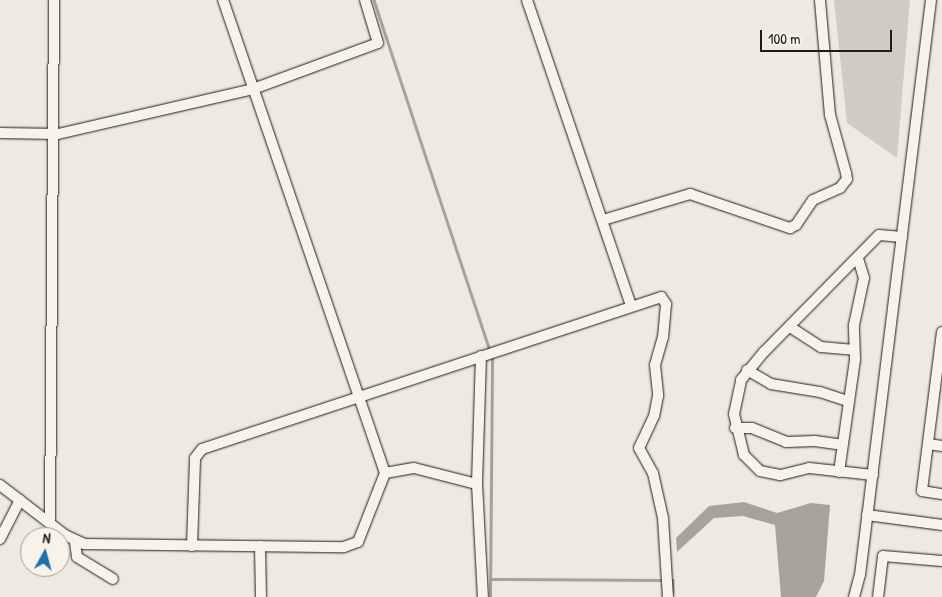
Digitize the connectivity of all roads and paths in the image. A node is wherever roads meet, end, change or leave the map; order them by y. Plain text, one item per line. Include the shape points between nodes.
1 (54, 0) edge
2 (222, 0) edge
3 (365, 0) edge
4 (527, 0) edge
5 (820, 0) edge
6 (931, 0) edge
7 (253, 88) junction
8 (0, 133) edge
9 (51, 134) junction
10 (603, 220) junction
11 (902, 237) junction
12 (858, 258) junction
13 (632, 305) junction
14 (790, 327) junction
15 (942, 332) edge
16 (854, 350) junction
17 (941, 350) edge
18 (488, 353) junction
19 (748, 370) junction
20 (356, 397) junction
21 (938, 398) edge
22 (848, 401) junction
23 (735, 428) junction
24 (928, 444) junction
25 (842, 445) junction
26 (942, 446) edge
27 (839, 472) junction
28 (385, 473) junction
29 (872, 475) junction
30 (477, 484) junction
31 (0, 486) edge
32 (942, 494) edge
33 (20, 500) junction
34 (867, 515) junction
35 (50, 523) junction
36 (942, 525) edge
37 (0, 539) edge
38 (76, 542) junction
39 (192, 546) junction
40 (260, 546) junction
41 (942, 561) edge
42 (113, 579) dead end
43 (260, 597) edge
44 (483, 597) edge
45 (668, 597) edge
46 (854, 597) edge
47 (878, 597) edge

1 - 9 street
2 - 7 street
3 - 7 street via 378,43
4 - 10 street
5 - 10 street via 830,115 846,173 840,188 813,200 796,225 790,228 690,194
6 - 11 street
7 - 9 street
7 - 20 street
8 - 9 street
9 - 35 street
10 - 13 street
11 - 12 street via 879,235
11 - 29 street
12 - 14 street
12 - 16 street via 864,276 854,325
13 - 18 street
13 - 45 street via 657,297 663,298 666,304 664,337 655,365 658,396 654,416 639,448 653,473 663,518
14 - 16 street via 821,347
14 - 19 street
15 - 17 street
16 - 22 street
17 - 21 street
18 - 20 street
18 - 30 street
19 - 22 street via 771,384 820,392
19 - 23 street via 735,401
20 - 28 street
20 - 39 street via 197,452
21 - 24 street
22 - 25 street
23 - 25 street via 752,428 786,442 815,441
23 - 27 street via 744,455 760,471 780,475 809,468
24 - 26 street
24 - 32 street via 922,491
25 - 27 street
27 - 29 street
28 - 30 street via 414,468
28 - 40 street via 373,509 354,545
29 - 34 street
30 - 44 street
31 - 33 street
33 - 35 street
33 - 37 street
34 - 36 street
34 - 46 street
35 - 38 street
38 - 39 street
38 - 42 street via 77,557
39 - 40 street
40 - 43 street
41 - 47 street via 883,556

